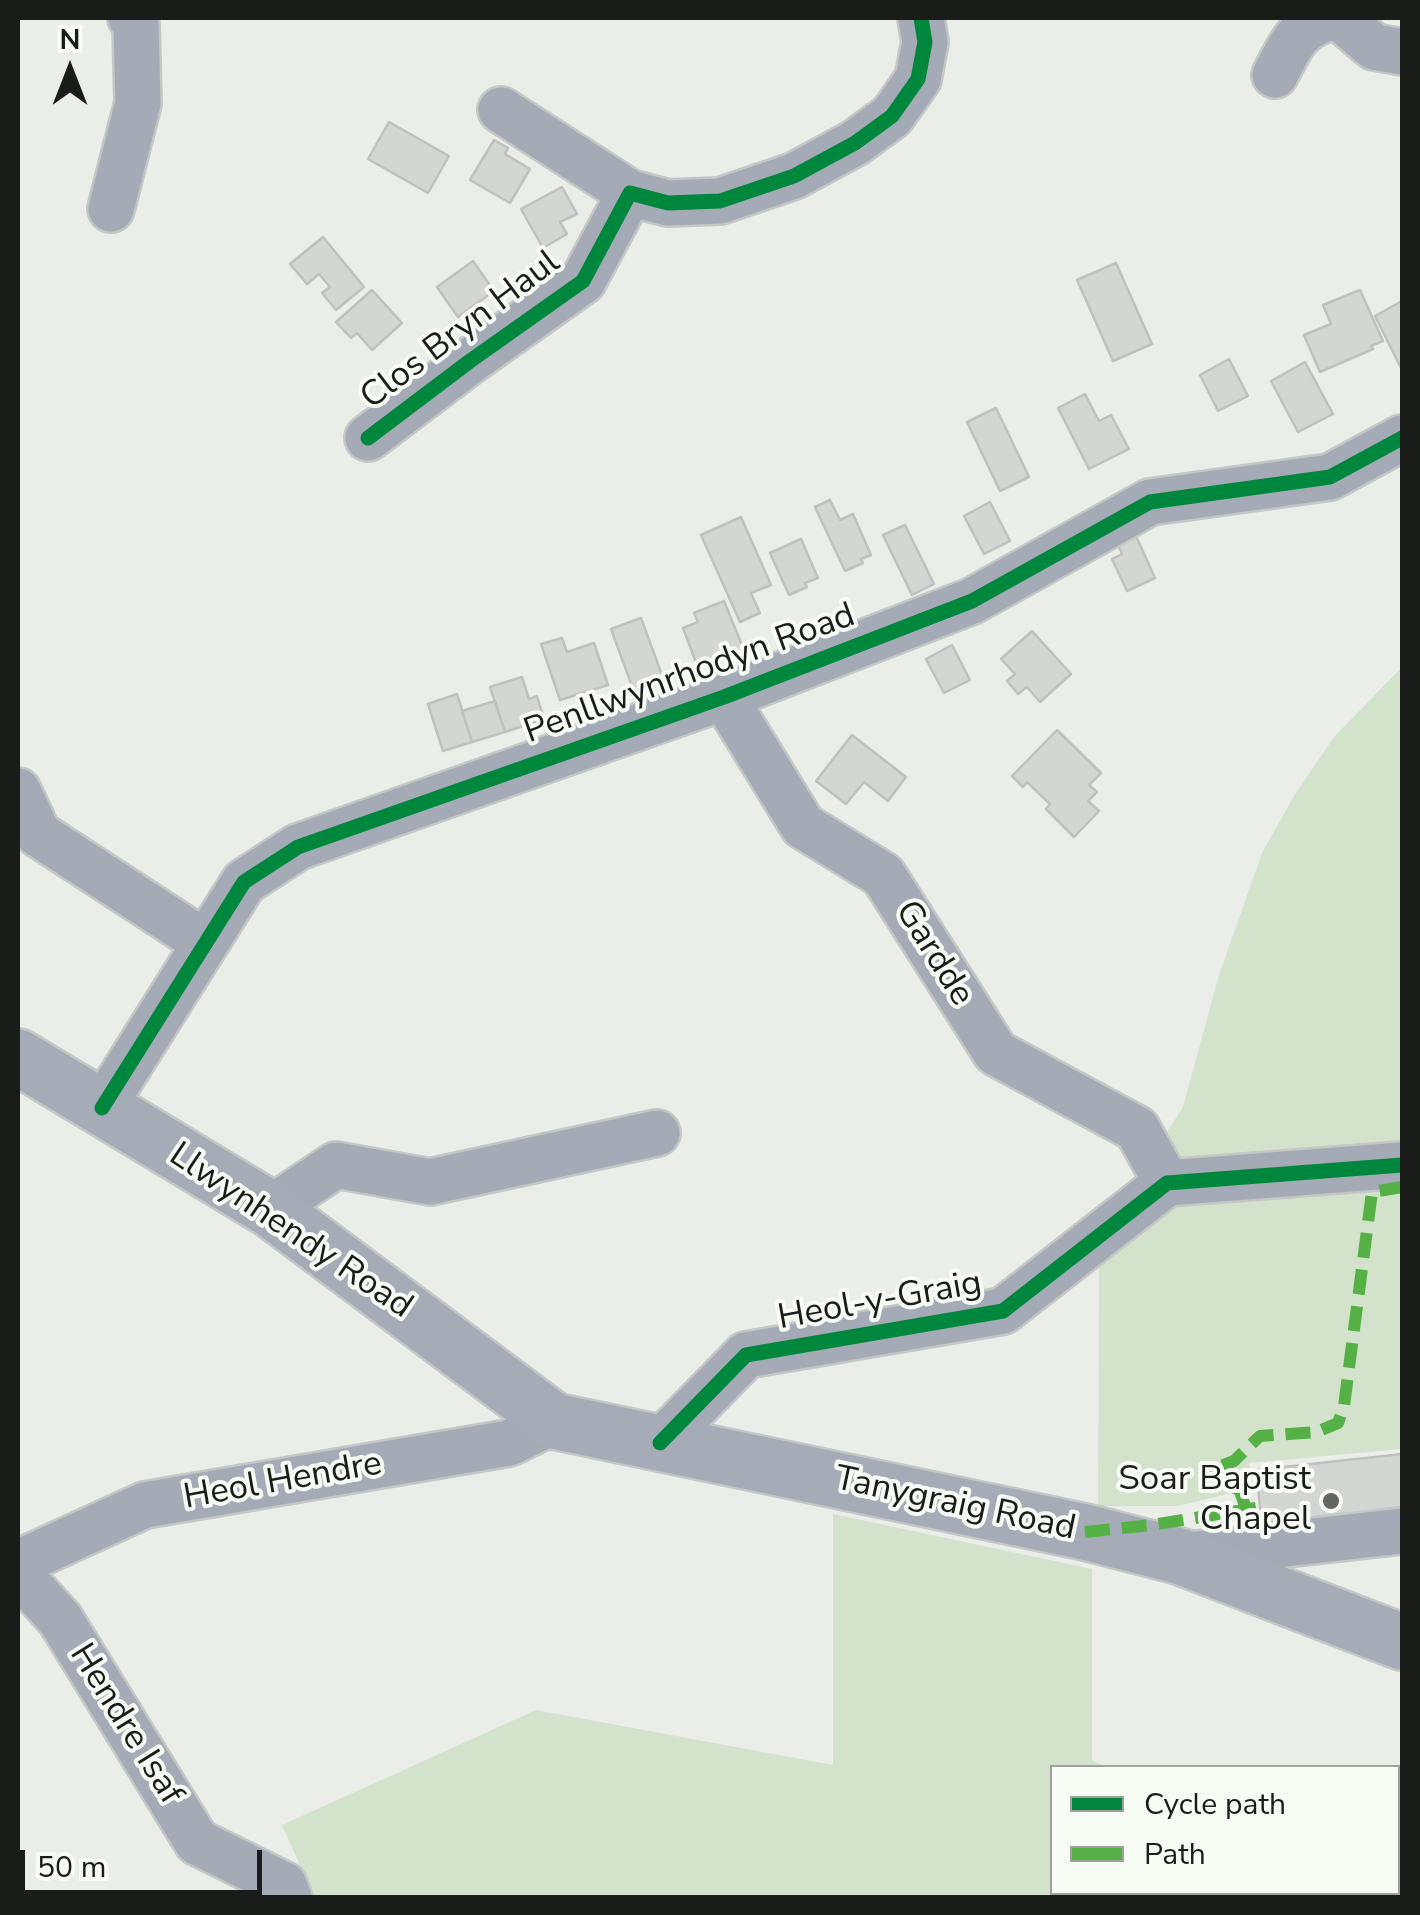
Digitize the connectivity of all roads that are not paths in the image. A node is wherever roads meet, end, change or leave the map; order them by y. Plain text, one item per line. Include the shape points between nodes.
1 (131, 18) edge
2 (921, 18) edge
3 (1330, 18) edge
4 (1340, 18) edge
5 (1402, 52) edge
6 (1274, 75) dead end
7 (501, 110) dead end
8 (630, 193) junction
9 (111, 210) dead end
10 (368, 438) dead end
11 (1402, 438) edge
12 (724, 697) junction
13 (18, 791) edge
14 (204, 942) junction
15 (18, 1057) edge
16 (102, 1108) junction
17 (658, 1134) dead end
18 (1402, 1165) edge
19 (1167, 1183) junction
20 (270, 1209) junction
21 (554, 1421) junction
22 (660, 1443) junction
23 (1402, 1531) edge
24 (1179, 1556) junction
25 (18, 1562) edge
26 (18, 1573) edge
27 (1402, 1642) edge
28 (289, 1898) edge

1 - 9 street via 138,103
2 - 8 street via 925,42 918,79 892,116 855,144 794,176 720,201 668,204
3 - 6 street via 1296,36
4 - 5 street via 1374,47
7 - 8 street
8 - 10 street, Clos Bryn Haul via 583,282
11 - 12 street, Penllwynrhodyn Road via 1330,477 1150,502 972,601
12 - 14 street, Penllwynrhodyn Road via 298,847 244,882
12 - 19 street, Gardde via 804,826 883,875 996,1054 1136,1129
13 - 14 street via 38,834
14 - 16 street, Penllwynrhodyn Road
15 - 16 main road, Llwynhendy Road
16 - 20 main road, Llwynhendy Road
17 - 20 street via 430,1182 336,1166
18 - 19 street
19 - 22 street, Heol-y-Graig via 1003,1311 746,1356
20 - 21 main road, Llwynhendy Road
21 - 22 main road, Tanygraig Road
21 - 25 street, Heol Hendre via 509,1443 145,1506
22 - 24 main road, Tanygraig Road
23 - 24 street
24 - 27 main road, Tanygraig Road
26 - 28 street, Hendre Isaf via 60,1619 197,1842 284,1886

